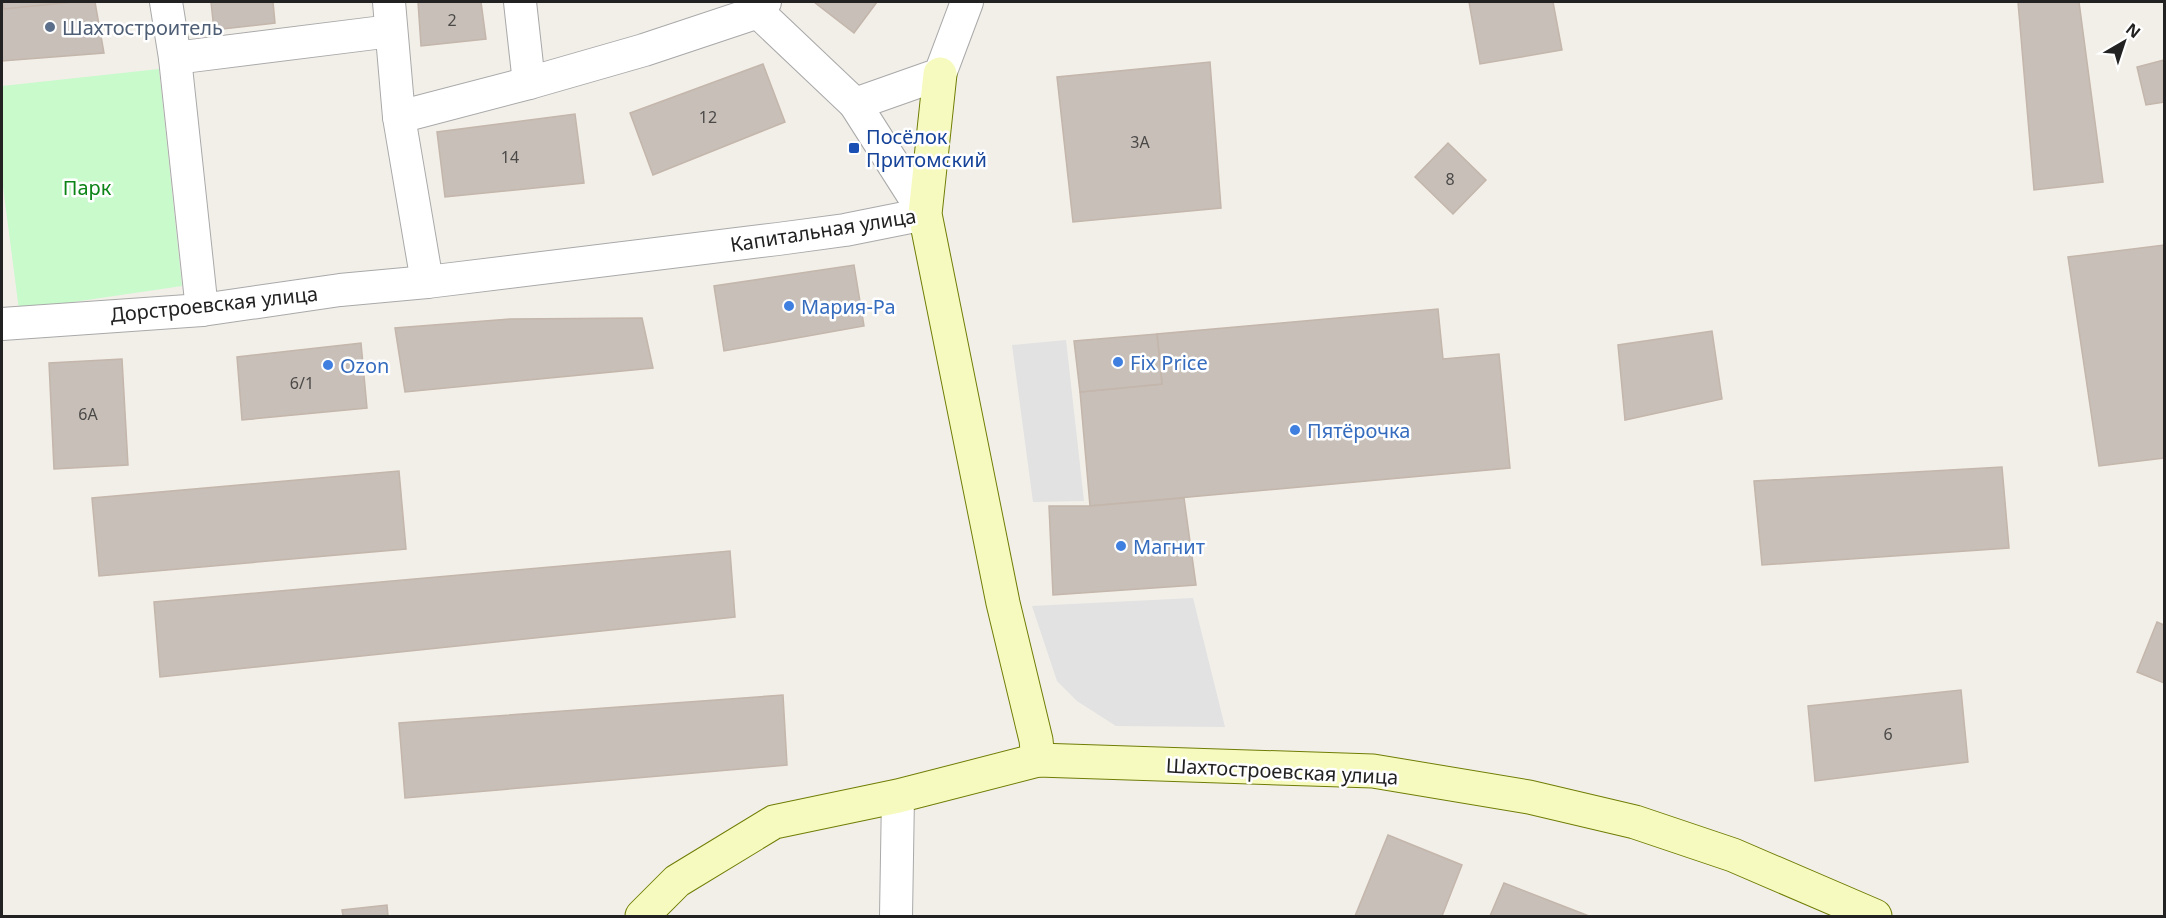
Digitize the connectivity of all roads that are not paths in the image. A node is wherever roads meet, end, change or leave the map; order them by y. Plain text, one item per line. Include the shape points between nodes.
1 (166, 2) edge
2 (520, 2) edge
3 (967, 2) edge
4 (761, 7) edge
5 (390, 16) edge
6 (175, 58) junction
7 (940, 74) junction
8 (529, 83) junction
9 (855, 104) junction
10 (399, 117) junction
11 (925, 214) junction
12 (427, 282) junction
13 (202, 310) junction
14 (2, 324) edge
15 (1038, 760) junction
16 (898, 796) junction
17 (642, 916) edge
18 (896, 916) edge
19 (1875, 916) edge

1 - 6 street
2 - 8 street
3 - 7 street
4 - 8 street via 644,50
4 - 9 street, Капитальная улица
5 - 6 street
5 - 10 street
6 - 13 street
7 - 9 street
7 - 11 main road
8 - 10 street
9 - 11 street, Капитальная улица
10 - 12 street
11 - 12 street, Капитальная улица via 845,230
11 - 15 main road
12 - 13 street, Дорстроевская улица
13 - 14 street, Дорстроевская улица
15 - 16 main road, Шахтостроевская улица
15 - 19 main road, Шахтостроевская улица via 1372,771 1528,797 1635,822 1733,855
16 - 17 main road, Шахтостроевская улица via 774,822 677,881
16 - 18 street

